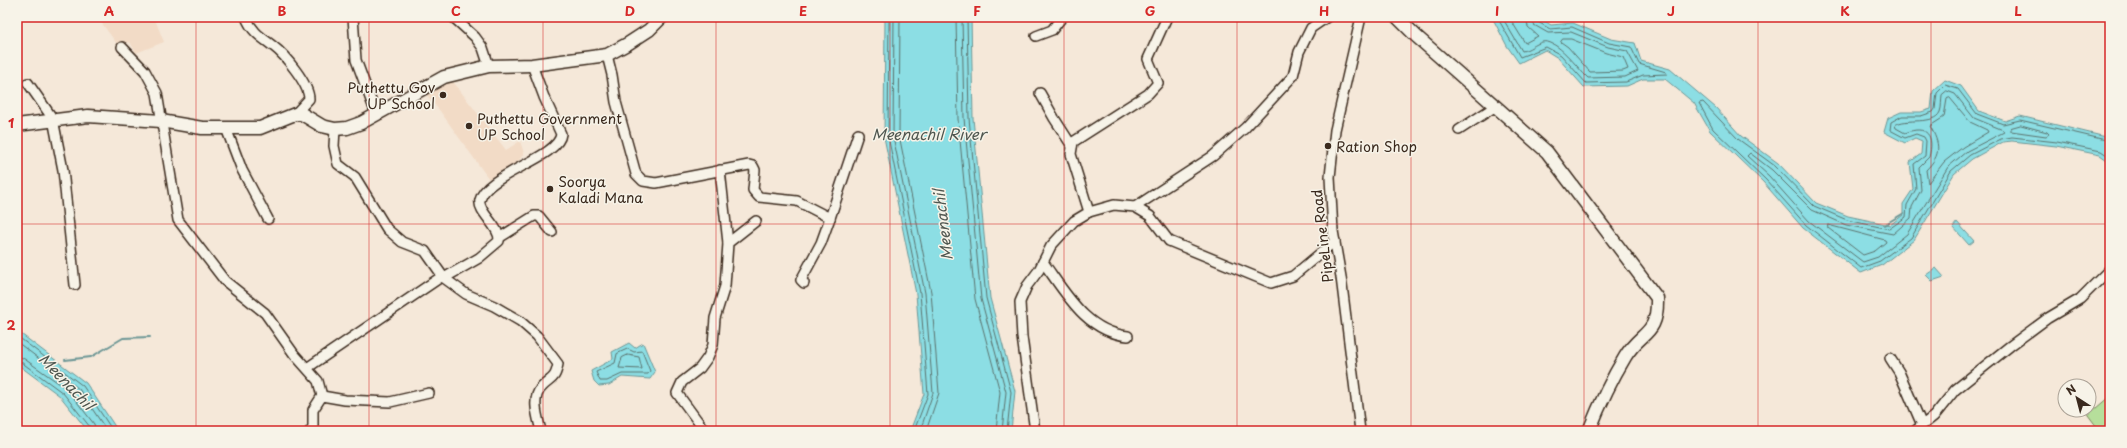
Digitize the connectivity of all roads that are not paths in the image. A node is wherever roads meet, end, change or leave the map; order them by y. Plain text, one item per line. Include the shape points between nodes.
1 (246, 17) edge
2 (352, 17) edge
3 (453, 17) edge
4 (1062, 17) edge
5 (1167, 17) edge
6 (1327, 17) edge
7 (1361, 17) edge
8 (1397, 17) edge
9 (658, 18) edge
10 (1036, 36) dead end
11 (122, 47) dead end
12 (607, 55) junction
13 (532, 65) junction
14 (489, 66) junction
15 (28, 83) dead end
16 (1040, 93) dead end
17 (1496, 106) junction
18 (295, 114) junction
19 (376, 114) junction
20 (53, 120) junction
21 (161, 121) junction
22 (17, 125) edge
23 (226, 128) junction
24 (335, 129) junction
25 (1459, 130) dead end
26 (858, 134) dead end
27 (1072, 146) junction
28 (720, 170) junction
29 (1135, 207) junction
30 (1089, 212) junction
31 (830, 218) junction
32 (268, 219) dead end
33 (756, 222) dead end
34 (552, 232) dead end
35 (500, 238) junction
36 (1335, 241) junction
37 (728, 243) junction
38 (1043, 262) junction
39 (2110, 269) edge
40 (443, 278) junction
41 (804, 283) dead end
42 (75, 285) dead end
43 (1128, 336) dead end
44 (1890, 358) dead end
45 (307, 368) junction
46 (429, 393) dead end
47 (322, 396) junction
48 (1918, 428) edge
49 (310, 431) edge
50 (541, 431) edge
51 (705, 431) edge
52 (1035, 431) edge
53 (1360, 431) edge
54 (1589, 431) edge

1 - 18 street via 261,39 273,46 302,78 310,93 310,99
2 - 19 street via 356,60
3 - 14 street via 475,37 483,48
4 - 10 street via 1052,30
5 - 27 street via 1148,59 1158,82 1148,94 1078,138
6 - 29 street via 1311,28 1298,52 1293,76 1245,128 1213,156
7 - 36 street, PipeLine Road via 1335,130 1330,169
8 - 17 main road
9 - 12 main road via 629,43
11 - 21 street via 152,81 157,93
12 - 13 main road
12 - 28 street via 629,152 639,178 656,183
13 - 14 main road
13 - 35 street via 561,137 547,152 492,184 483,192 481,207
14 - 19 main road via 444,77
15 - 20 street
16 - 27 street
17 - 25 street
17 - 54 main road via 1547,152 1657,298 1657,311 1651,329 1626,355
18 - 23 main road via 260,128
18 - 24 main road via 302,114 322,126
19 - 24 main road via 347,128
20 - 21 main road via 88,116
20 - 22 main road
20 - 42 street via 63,170
21 - 23 main road via 202,128
21 - 45 street via 178,220 226,281 265,313
23 - 32 street via 242,170
24 - 40 street via 334,146 338,164 354,177 387,229 402,242 425,251
26 - 31 street
27 - 30 street via 1071,154
28 - 31 street via 753,166 753,190 759,197 797,201
28 - 37 street
29 - 30 street via 1114,205
29 - 36 street via 1150,216 1169,241 1271,283 1293,276
30 - 38 street via 1074,221 1051,246
31 - 41 street via 821,243 803,274 801,280
33 - 37 street
34 - 35 street via 539,216 534,216
35 - 40 street via 479,258
36 - 53 street, PipeLine Road
37 - 51 street via 725,286 715,318 713,345 708,358 682,382 677,393
38 - 43 street via 1074,304 1092,322 1116,335
38 - 52 street via 1020,302 1022,337
39 - 48 street via 2080,299 2048,318 1955,390 1934,416
40 - 45 street
40 - 50 street via 466,294 520,321 537,336 558,364 556,376 540,390 536,406
44 - 48 street via 1899,372
45 - 47 street via 318,381
46 - 47 street via 390,402 358,402
47 - 49 street via 313,410 313,427

